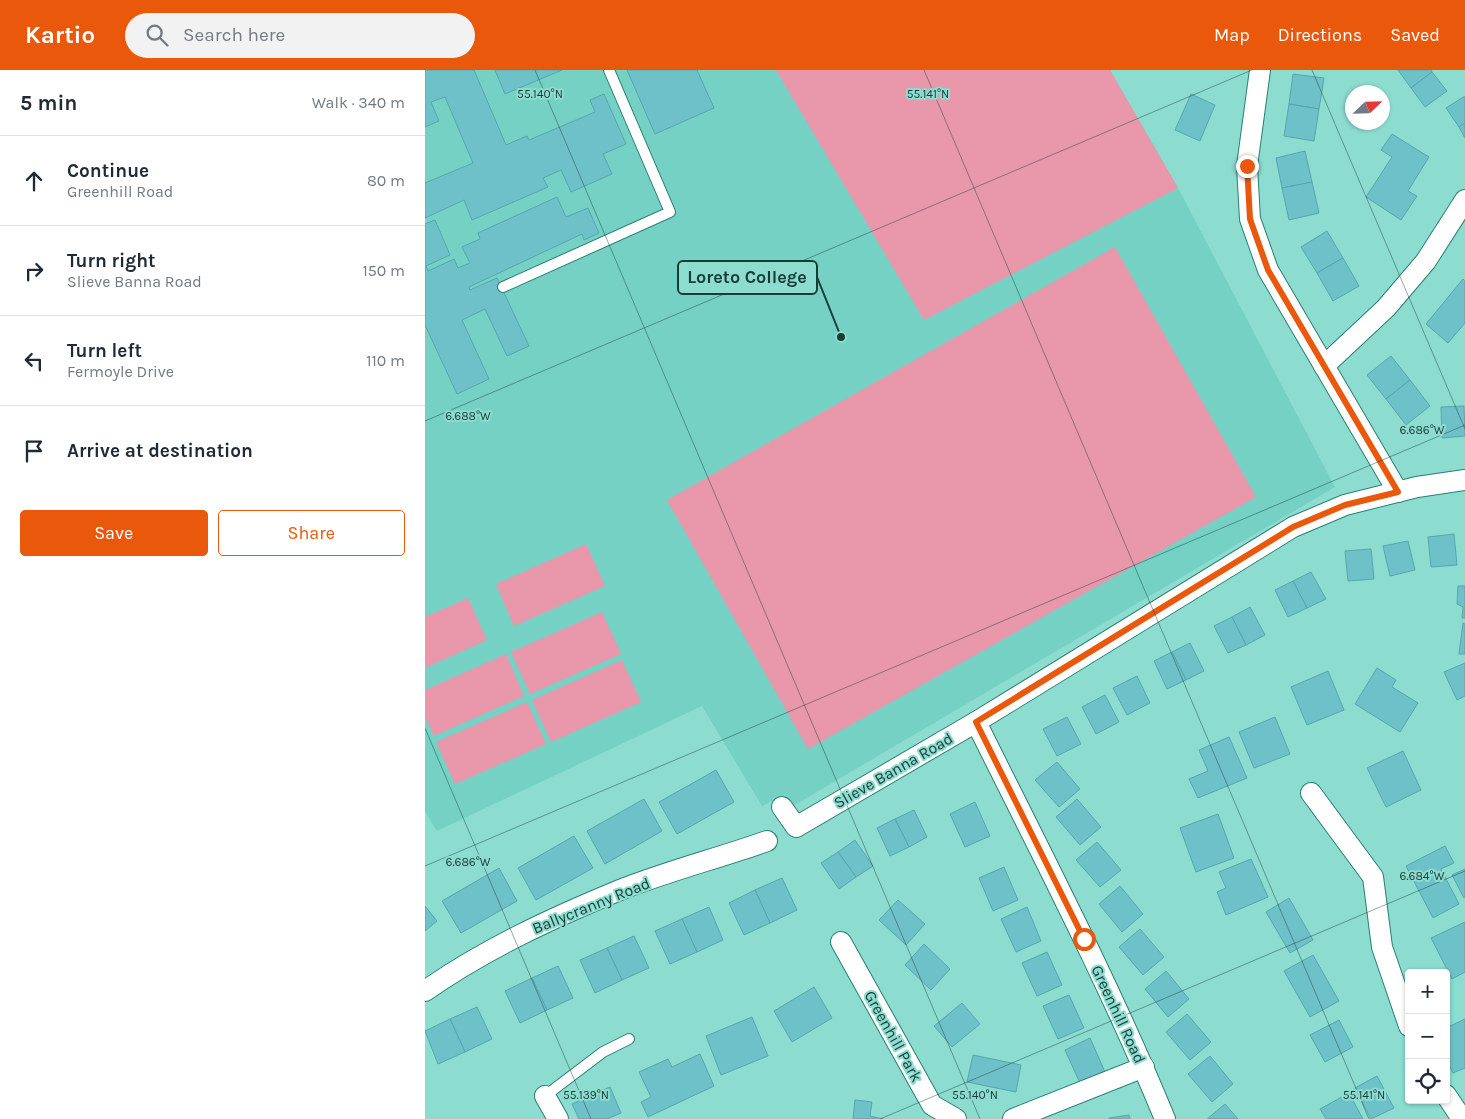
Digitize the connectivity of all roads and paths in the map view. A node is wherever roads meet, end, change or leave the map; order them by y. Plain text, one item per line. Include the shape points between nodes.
1 (609, 70) edge
2 (1259, 70) edge
3 (1465, 200) edge
4 (503, 287) dead end
5 (1324, 366) junction
6 (1465, 480) edge
7 (1398, 492) junction
8 (976, 722) junction
9 (1311, 793) dead end
10 (783, 807) dead end
11 (767, 841) dead end
12 (841, 942) dead end
13 (425, 991) edge
14 (1405, 1014) edge
15 (629, 1039) dead end
16 (1144, 1067) junction
17 (545, 1096) joint
18 (1450, 1101) edge
19 (558, 1119) edge
20 (956, 1119) edge
21 (1013, 1119) edge
22 (1165, 1119) edge
23 (1461, 1119) edge

1 - 4 lane via 671,212
2 - 5 street via 1247,166 1250,219 1268,270
3 - 5 street via 1426,261 1386,308
5 - 7 street
6 - 7 street, Slieve Banna Road
7 - 8 street, Slieve Banna Road via 1345,505 1293,527
8 - 10 street, Slieve Banna Road via 796,827
8 - 16 street, Greenhill Road
9 - 14 street via 1373,877 1382,947
11 - 13 street, Ballycranny Road via 621,890 527,931 461,966
12 - 20 street, Greenhill Park via 933,1105
15 - 17 lane via 603,1052
16 - 21 street
16 - 22 street, Greenhill Road
17 - 19 street
18 - 23 street

